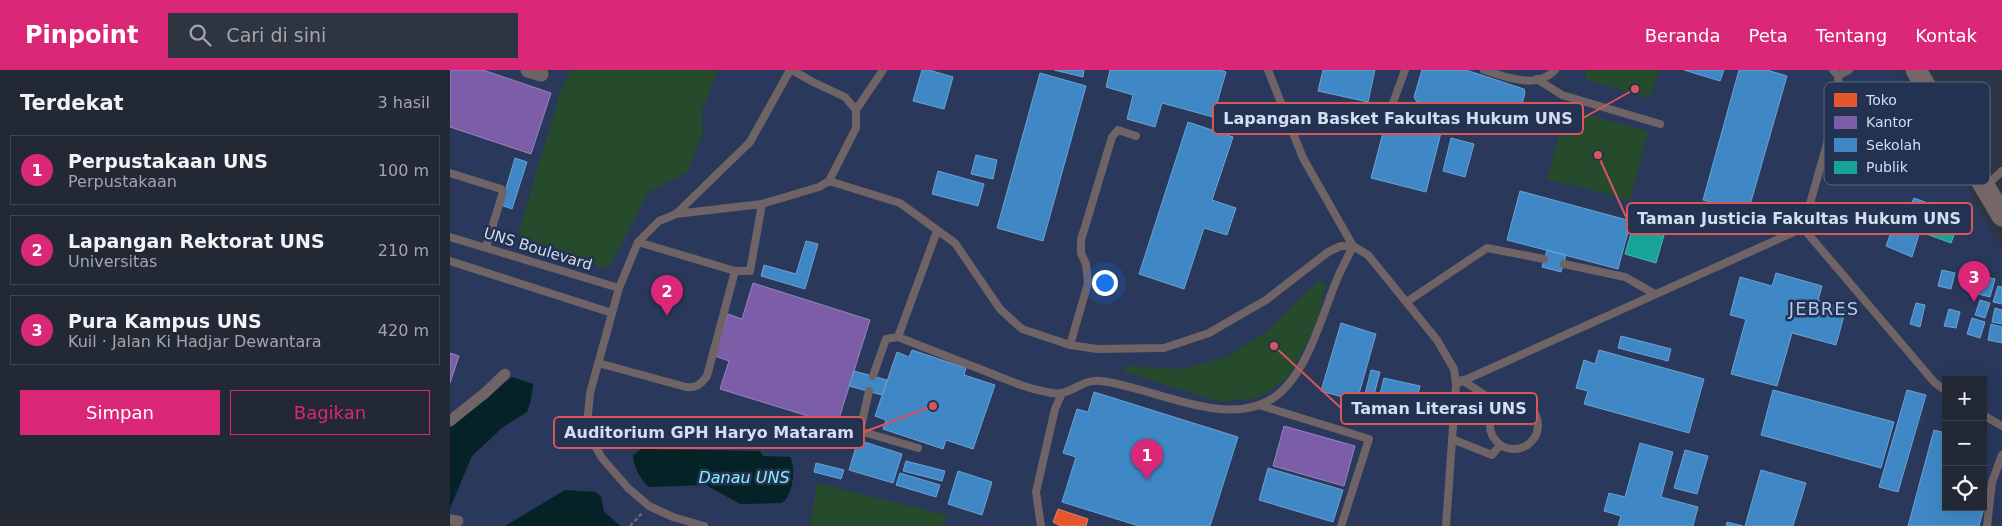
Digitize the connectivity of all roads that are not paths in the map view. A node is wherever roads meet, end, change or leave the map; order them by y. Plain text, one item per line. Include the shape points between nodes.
1 (791, 70) edge
2 (882, 70) edge
3 (1268, 70) edge
4 (1405, 70) edge
5 (1484, 70) edge
6 (1555, 70) edge
7 (1849, 70) edge
8 (1916, 70) edge
9 (1836, 73) edge
10 (1537, 79) junction
11 (1923, 82) edge
12 (856, 110) junction
13 (1390, 110) dead end
14 (1660, 124) dead end
15 (1136, 136) dead end
16 (1824, 154) edge
17 (2002, 171) edge
18 (450, 173) edge
19 (829, 181) junction
20 (1990, 182) edge
21 (1985, 186) edge
22 (762, 204) junction
23 (676, 214) junction
24 (2002, 216) edge
25 (1803, 228) junction
26 (937, 230) junction
27 (450, 237) edge
28 (638, 242) junction
29 (1353, 246) junction
30 (486, 248) junction
31 (1544, 259) dead end
32 (450, 261) edge
33 (1564, 264) dead end
34 (735, 271) junction
35 (619, 288) junction
36 (1655, 294) junction
37 (1408, 301) junction
38 (612, 312) junction
39 (898, 337) junction
40 (1070, 345) junction
41 (598, 363) junction
42 (505, 374) dead end
43 (873, 376) dead end
44 (1459, 382) junction
45 (1942, 388) edge
46 (869, 392) dead end
47 (1062, 393) junction
48 (1259, 404) junction
49 (1500, 405) junction
50 (1987, 417) edge
51 (450, 421) edge
52 (2002, 426) edge
53 (1452, 439) junction
54 (1500, 445) junction
55 (918, 448) dead end
56 (2002, 455) edge
57 (673, 517) junction
58 (670, 526) edge
59 (704, 526) edge
60 (1041, 526) edge
61 (1341, 526) edge
62 (1446, 526) edge
63 (1987, 526) edge

1 - 12 lane via 845,97
1 - 23 lane via 750,142
2 - 12 lane
3 - 29 lane via 1303,158
4 - 13 lane
5 - 10 lane via 1516,80
6 - 10 lane via 1549,76
7 - 9 lane
8 - 11 main road
10 - 14 lane via 1562,95
12 - 19 lane via 856,128
15 - 40 lane via 1118,130 1112,137 1081,240 1088,283
16 - 25 lane
17 - 20 lane
18 - 30 lane via 502,189
19 - 22 lane
19 - 26 lane via 900,203
21 - 24 main road
22 - 23 lane
22 - 34 lane via 752,269 748,272
23 - 28 lane via 659,221
25 - 36 lane
25 - 45 lane
26 - 39 lane
26 - 40 lane via 955,243 1000,309 1022,329
27 - 30 lane, UNS Boulevard
28 - 34 lane
28 - 35 lane
29 - 37 lane via 1368,254
29 - 40 lane via 1341,246 1328,252 1266,300 1209,333 1164,348 1097,349
29 - 48 lane via 1320,328 1298,369 1283,390
30 - 35 lane, UNS Boulevard
31 - 37 lane via 1487,248
32 - 38 lane
33 - 36 lane via 1624,277
34 - 41 lane via 707,376 700,385 686,387
35 - 38 lane
36 - 44 lane
37 - 44 lane via 1447,356
38 - 41 lane
39 - 43 lane via 886,339
39 - 47 lane via 1022,385
41 - 57 lane via 590,394 592,439 602,458 628,488 649,506
42 - 51 street
44 - 49 lane
44 - 53 lane
46 - 55 lane via 860,431
47 - 48 lane via 1081,383 1099,380 1184,403 1224,408 1247,408
47 - 60 lane via 1055,409 1036,492
48 - 61 lane via 1369,439
49 - 54 lane via 1492,414 1490,425 1492,436
49 - 54 lane via 1520,401 1530,406 1538,425 1536,436 1520,449
50 - 52 lane
53 - 54 lane via 1492,455
53 - 62 lane
56 - 63 lane via 1992,482
57 - 58 lane
57 - 59 lane

